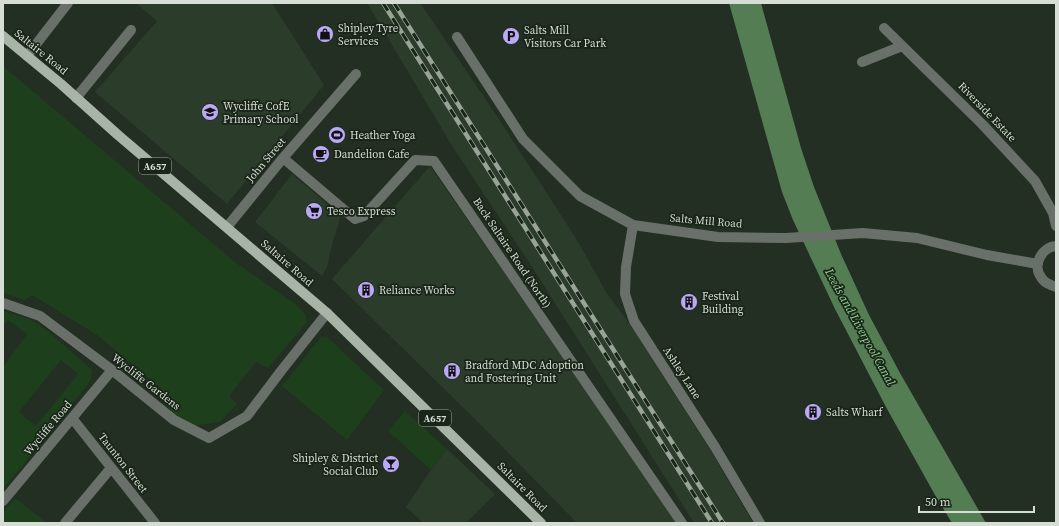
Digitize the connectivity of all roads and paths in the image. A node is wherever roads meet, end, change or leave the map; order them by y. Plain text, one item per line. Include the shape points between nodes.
1 (68, 3) edge
2 (884, 28) dead end
3 (131, 30) dead end
4 (3, 36) edge
5 (456, 36) dead end
6 (902, 46) junction
7 (27, 56) junction
8 (862, 62) dead end
9 (356, 74) dead end
10 (76, 98) junction
11 (283, 158) junction
12 (633, 225) junction
13 (1056, 226) edge
14 (226, 227) junction
15 (1056, 246) edge
16 (1038, 264) junction
17 (1056, 287) edge
18 (3, 303) edge
19 (328, 313) junction
20 (112, 370) junction
21 (72, 418) junction
22 (111, 468) junction
23 (3, 502) edge
24 (65, 523) edge
25 (155, 523) edge
26 (541, 523) edge
27 (682, 523) edge
28 (760, 523) edge

1 - 7 street
2 - 6 street, Riverside Estate
3 - 10 street
4 - 7 main road, Saltaire Road / A657
5 - 12 street, Salts Mill Road via 523,139 580,196
6 - 8 street
6 - 13 street, Riverside Estate via 982,124 1035,181 1053,213
7 - 10 main road, Saltaire Road / A657
9 - 11 street, John Street
10 - 14 main road, Saltaire Road / A657
11 - 14 street, John Street
11 - 27 street, Back Saltaire Road (North) via 355,219 364,216 415,160 434,161
12 - 16 street, Salts Mill Road via 718,237 786,238 863,233 917,238
12 - 28 street, Ashley Lane via 626,267 625,294 634,321 715,447
14 - 19 main road, Saltaire Road / A657
15 - 16 street via 1043,252
16 - 17 street via 1040,277
18 - 20 street, Wycliffe Gardens via 40,316
19 - 20 street, Wycliffe Gardens via 247,416 209,438 174,420
19 - 26 main road, Saltaire Road / A657
20 - 21 street, Wycliffe Road
21 - 22 street, Taunton Street
21 - 23 street, Wycliffe Road
22 - 24 street
22 - 25 street, Taunton Street

